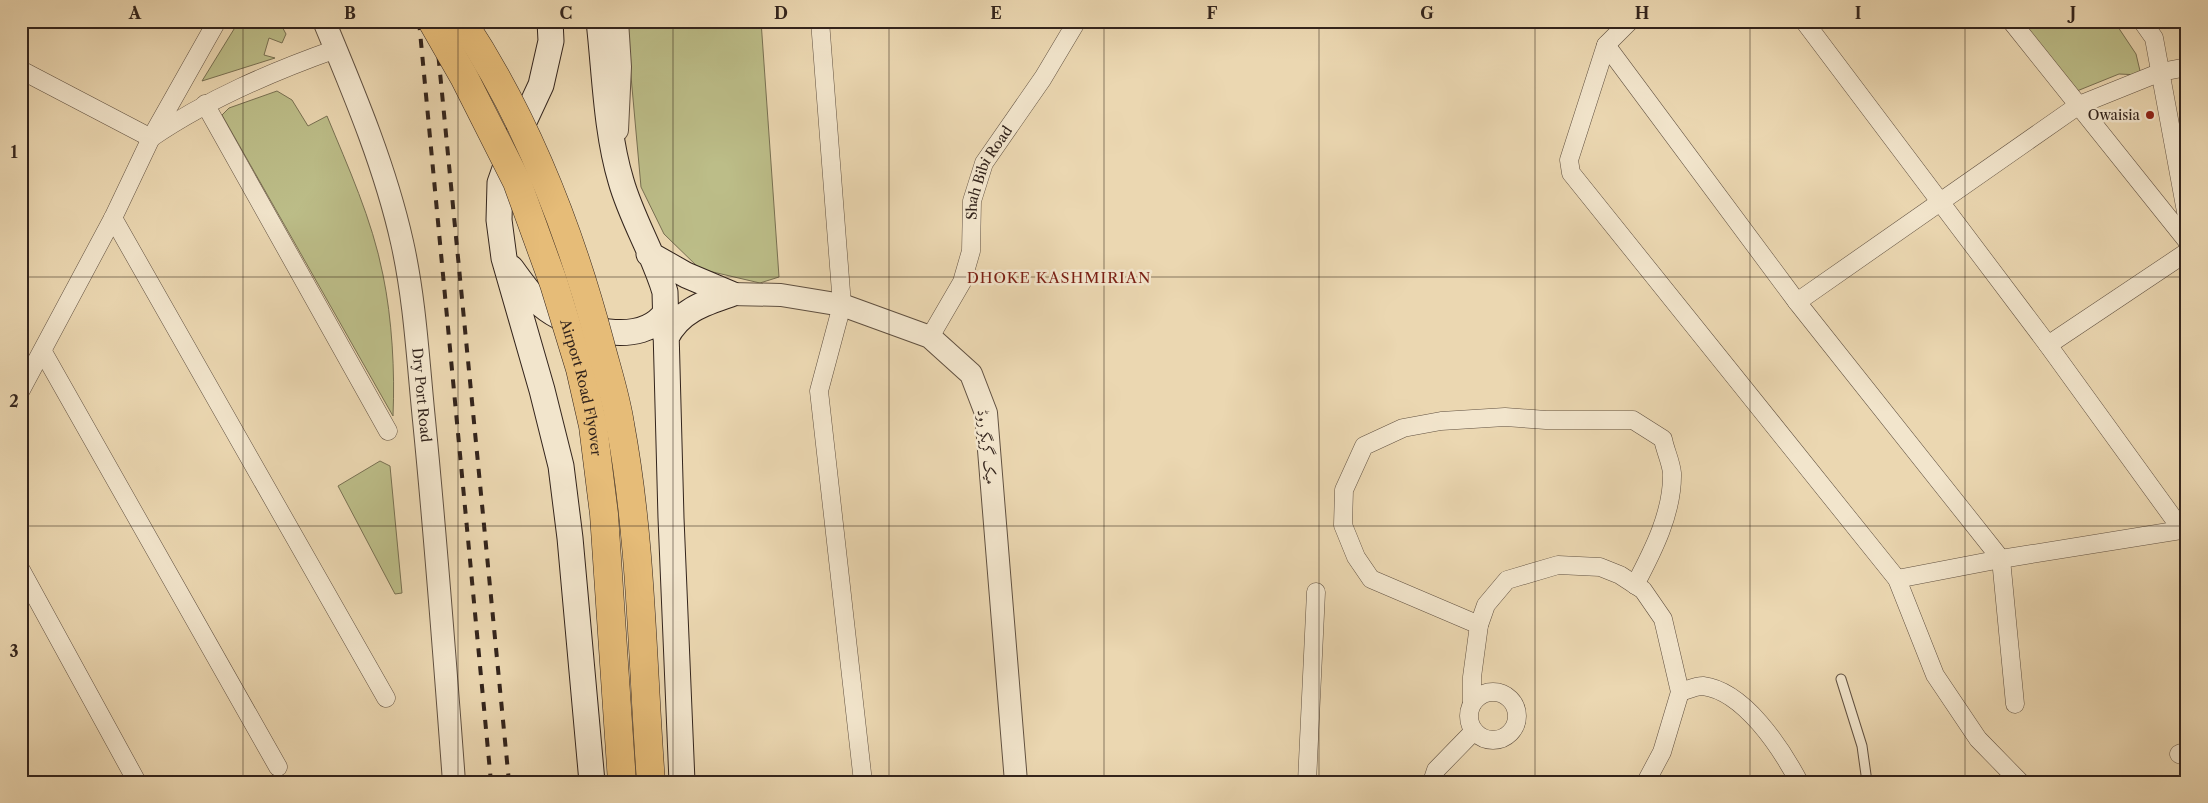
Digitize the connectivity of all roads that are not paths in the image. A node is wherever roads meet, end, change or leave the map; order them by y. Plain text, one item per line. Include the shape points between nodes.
1 (217, 21) edge
2 (324, 21) edge
3 (432, 21) edge
4 (462, 21) edge
5 (550, 21) edge
6 (600, 21) edge
7 (617, 21) edge
8 (820, 21) edge
9 (1077, 21) edge
10 (1630, 21) edge
11 (1804, 21) edge
12 (2011, 21) edge
13 (2142, 21) edge
14 (1606, 45) junction
15 (336, 49) junction
16 (2187, 68) edge
17 (21, 70) edge
18 (2160, 72) junction
19 (205, 104) junction
20 (2079, 106) junction
21 (151, 138) junction
22 (615, 153) junction
23 (1939, 203) junction
24 (2187, 217) edge
25 (114, 218) junction
26 (2187, 241) edge
27 (2187, 252) edge
28 (650, 254) junction
29 (504, 258) junction
30 (731, 294) junction
31 (1797, 302) junction
32 (842, 305) junction
33 (666, 312) junction
34 (930, 337) junction
35 (666, 338) junction
36 (2048, 345) junction
37 (43, 352) junction
38 (21, 390) edge
39 (388, 431) dead end
40 (2184, 530) edge
41 (2001, 560) junction
42 (21, 570) edge
43 (1897, 579) junction
44 (1635, 585) junction
45 (1316, 592) dead end
46 (1479, 625) junction
47 (1841, 680) dead end
48 (1680, 692) junction
49 (386, 698) dead end
50 (1472, 704) junction
51 (2015, 704) dead end
52 (1474, 732) junction
53 (278, 766) dead end
54 (137, 782) edge
55 (454, 782) edge
56 (592, 782) edge
57 (622, 782) edge
58 (651, 782) edge
59 (682, 782) edge
60 (863, 782) edge
61 (1016, 782) edge
62 (1307, 782) edge
63 (1432, 782) edge
64 (1646, 782) edge
65 (1799, 782) edge
66 (1867, 782) edge
67 (2020, 782) edge

1 - 21 street
2 - 15 street, Dry Port Road
3 - 57 main road, Airport Road Flyover, bridge via 517,182 580,369 593,426 604,514
4 - 58 main road, Airport Road Flyover, bridge via 523,129 546,182 580,275 608,372 620,423 634,521
5 - 29 main road via 551,41 541,85 514,143 500,183 499,220
6 - 22 main road
7 - 22 street via 620,67
8 - 32 street
9 - 34 street, Shah Bibi Road via 1043,78 984,164 972,201 971,251 962,282
10 - 14 street
11 - 23 street
12 - 20 street
13 - 18 street via 2154,38
14 - 31 street
14 - 43 street via 1569,160 1571,173
15 - 19 street via 284,67
15 - 55 street, Dry Port Road via 390,195 411,288
16 - 18 street
17 - 21 street
18 - 20 street
18 - 24 street
19 - 21 street
19 - 39 street
20 - 23 street
20 - 26 street
21 - 25 street
22 - 28 main road via 632,216
23 - 31 street
23 - 36 street
25 - 37 street
25 - 49 street
27 - 36 street
28 - 30 main road, میک گریگر روڈ via 686,275
28 - 33 main road via 665,292
29 - 33 main road via 546,309 575,322 625,334 644,329
29 - 56 main road via 560,466 570,538
30 - 32 street, میک گریگر روڈ via 781,295
30 - 35 main road, میک گریگر روڈ via 694,308 678,318
31 - 41 street
32 - 34 street, میک گریگر روڈ
32 - 60 street via 819,391
33 - 35 main road
34 - 61 street, میک گریگر روڈ via 971,374 986,413
35 - 59 main road
36 - 40 street
37 - 38 street
37 - 53 street
40 - 41 street
41 - 43 street
41 - 51 street
42 - 54 street
43 - 67 street via 1934,675 1978,739
44 - 46 street via 1600,568 1558,565 1507,580 1486,605
44 - 46 street via 1651,555 1668,509 1672,472 1662,439 1633,420 1505,417 1440,420 1403,428 1364,446 1344,490 1343,525 1356,557 1371,579
44 - 48 street via 1643,590 1664,619
45 - 62 street
46 - 50 street
47 - 66 lane via 1862,746
48 - 64 street via 1662,752
48 - 65 street via 1701,686 1724,692 1745,706 1789,763
50 - 52 street via 1469,718
50 - 52 street via 1484,694 1500,693 1513,702 1516,710 1515,726 1504,738 1488,740
52 - 63 street via 1436,770

